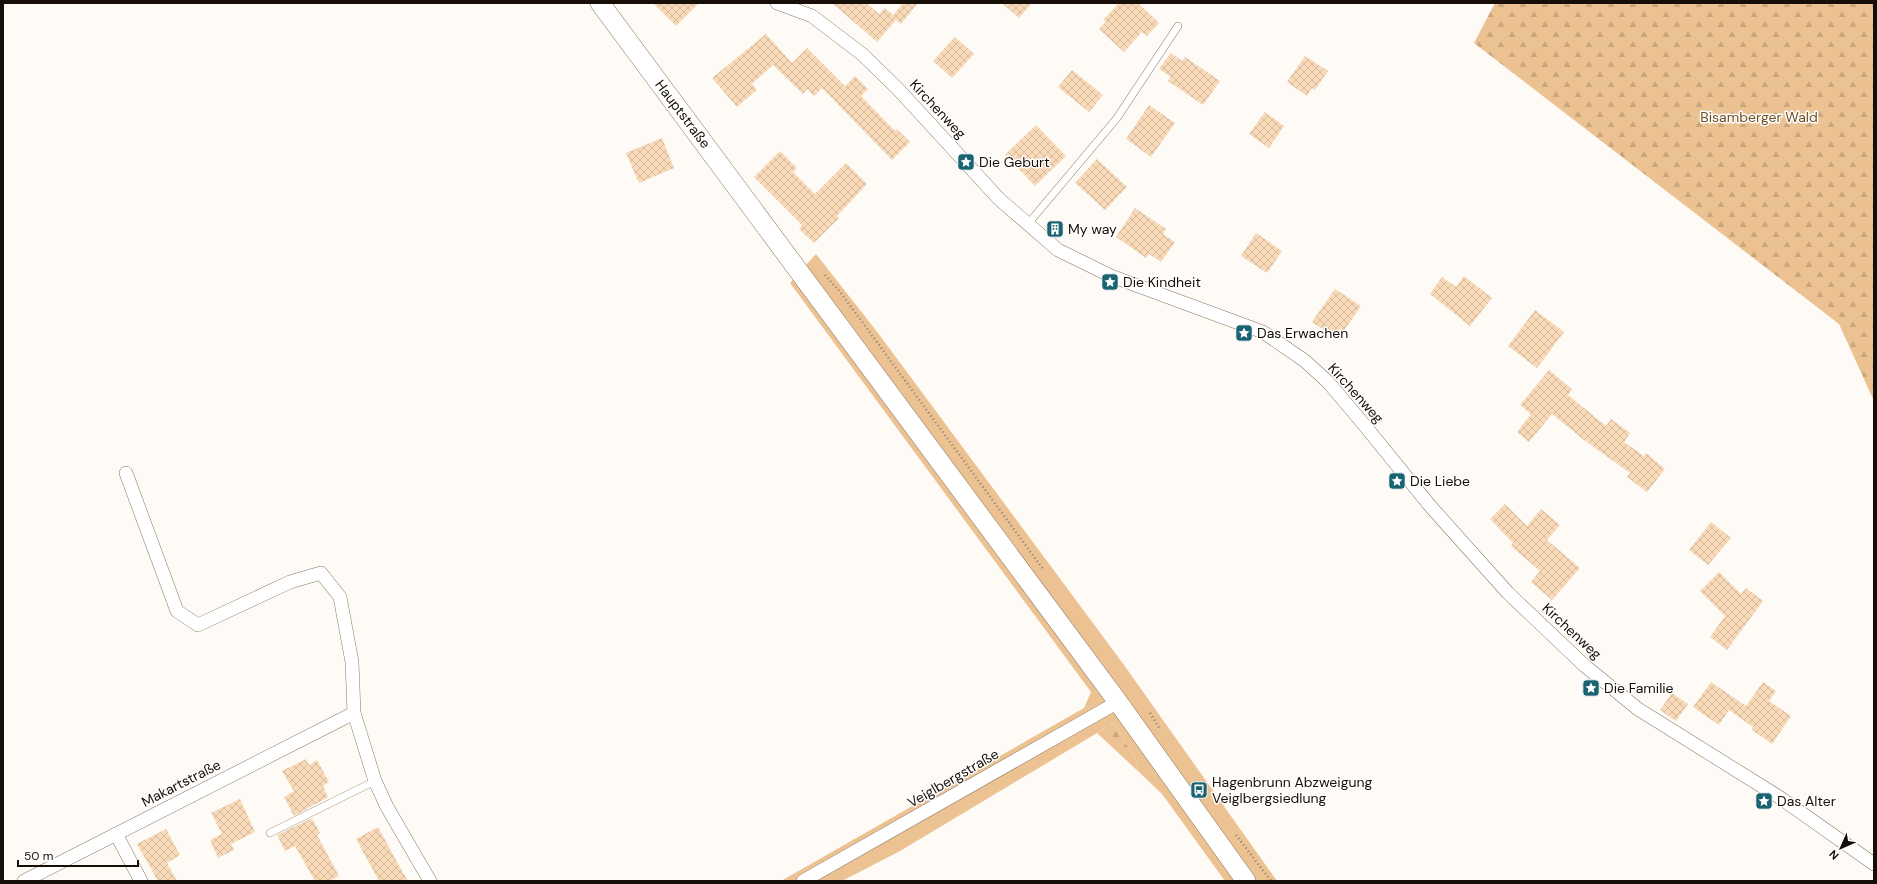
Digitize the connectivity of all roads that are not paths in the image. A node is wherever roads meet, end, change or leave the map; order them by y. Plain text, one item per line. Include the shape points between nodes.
1 (600, 3) edge
2 (778, 3) edge
3 (1178, 26) dead end
4 (1027, 225) junction
5 (126, 473) dead end
6 (1118, 702) junction
7 (354, 713) junction
8 (375, 781) junction
9 (116, 834) junction
10 (270, 834) dead end
11 (1874, 864) edge
12 (24, 881) edge
13 (141, 881) edge
14 (430, 881) edge
15 (803, 881) edge
16 (1246, 881) edge

1 - 6 main road, Hauptstraße
2 - 4 street, Kirchenweg via 812,16 862,54 999,199
3 - 4 lane via 1117,118
4 - 11 street, Kirchenweg via 1075,260 1111,276 1263,332 1305,361 1328,382 1430,507 1508,593 1585,666 1638,709 1779,797
5 - 7 street via 177,611 198,625 290,582 322,573 340,597 352,662
6 - 15 street, Veiglbergstraße
6 - 16 main road, Hauptstraße
7 - 8 street
7 - 9 street, Makartstraße
8 - 10 lane
8 - 14 street via 387,807
9 - 12 street, Makartstraße
9 - 13 street

